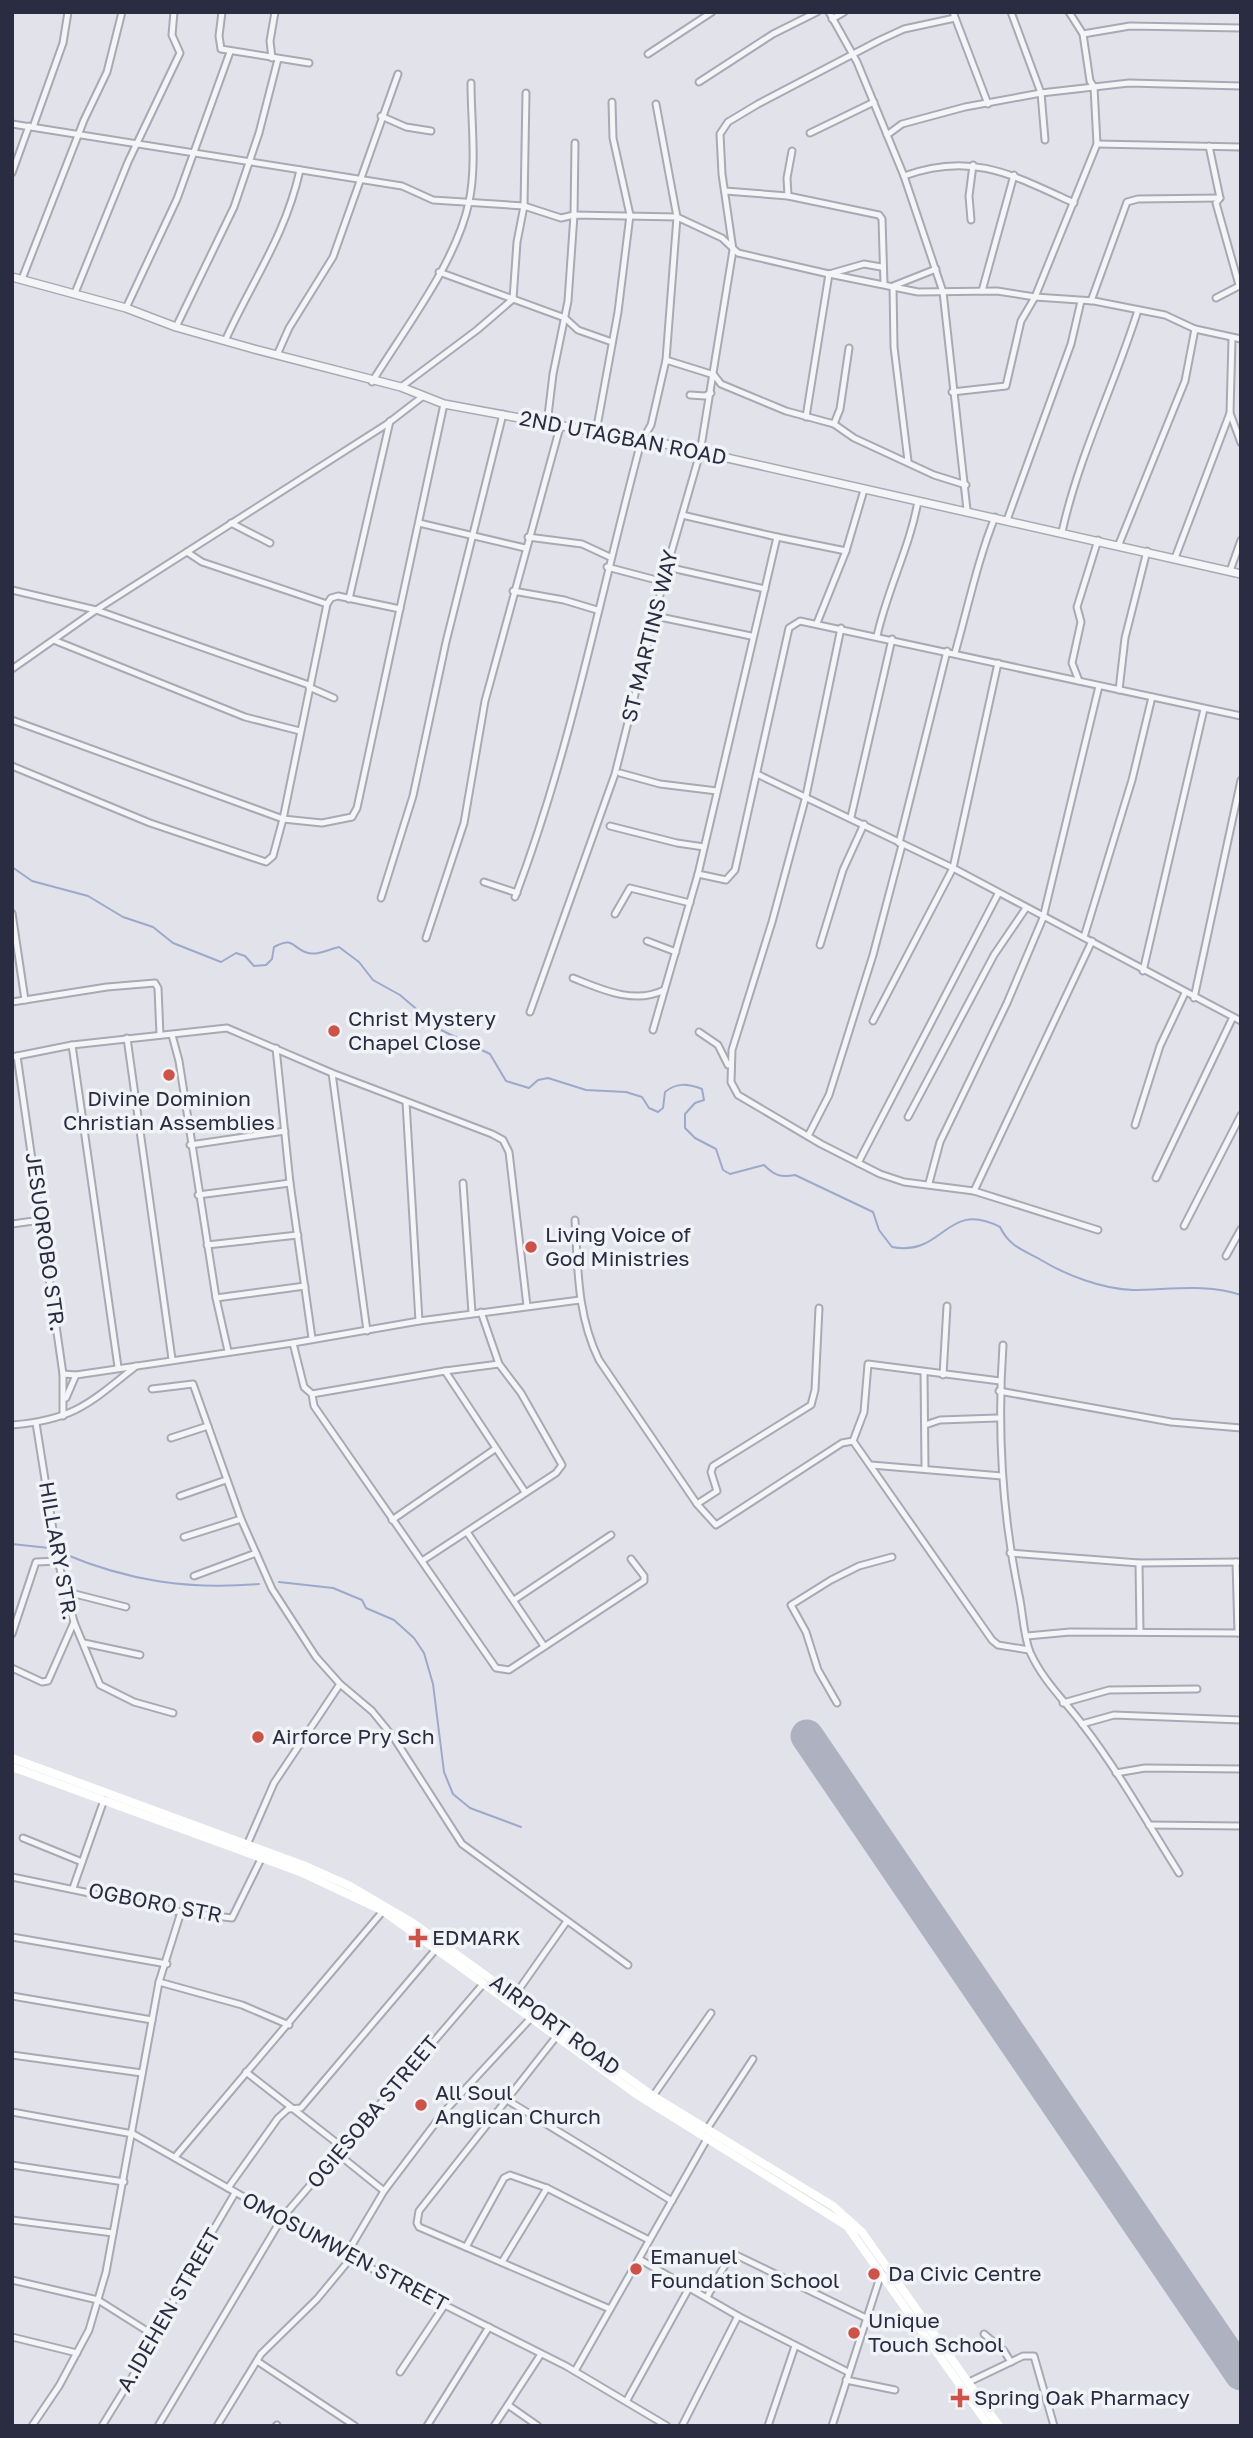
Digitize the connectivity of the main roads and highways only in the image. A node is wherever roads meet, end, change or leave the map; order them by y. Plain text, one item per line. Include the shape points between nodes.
1 (12, 1758) edge
2 (12, 1767) edge
3 (944, 2353) junction
4 (989, 2426) edge
5 (999, 2426) edge

1 - 3 main road, AIRPORT ROAD via 315,1870 412,1923 653,2096 846,2214
2 - 3 main road, AIRPORT ROAD via 317,1879 383,1911 636,2094 838,2218
3 - 4 main road, AIRPORT ROAD
3 - 5 main road, AIRPORT ROAD

